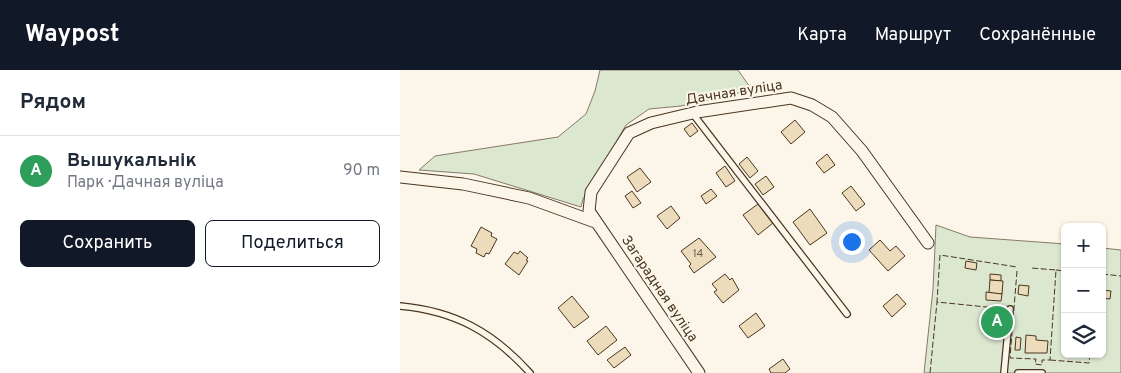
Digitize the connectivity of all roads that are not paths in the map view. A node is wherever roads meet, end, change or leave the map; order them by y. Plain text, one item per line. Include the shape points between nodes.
1 (693, 114) junction
2 (400, 177) edge
3 (588, 211) joint
4 (595, 222) junction
5 (928, 243) dead end
6 (400, 306) edge
7 (1010, 310) dead end
8 (847, 314) dead end
9 (530, 373) edge
10 (698, 373) edge
11 (1004, 373) edge
12 (1018, 373) edge
13 (1042, 373) edge

1 - 3 street, Дачная вуліца via 651,123 629,133 591,192
1 - 5 street, Дачная вуліца via 791,98 812,105 832,116 862,151
1 - 8 lane
2 - 4 street via 463,184 529,198
3 - 4 street, Загарадная вуліца
4 - 10 street, Загарадная вуліца
6 - 9 lane via 428,309 467,322 511,352
7 - 11 lane
12 - 13 lane

